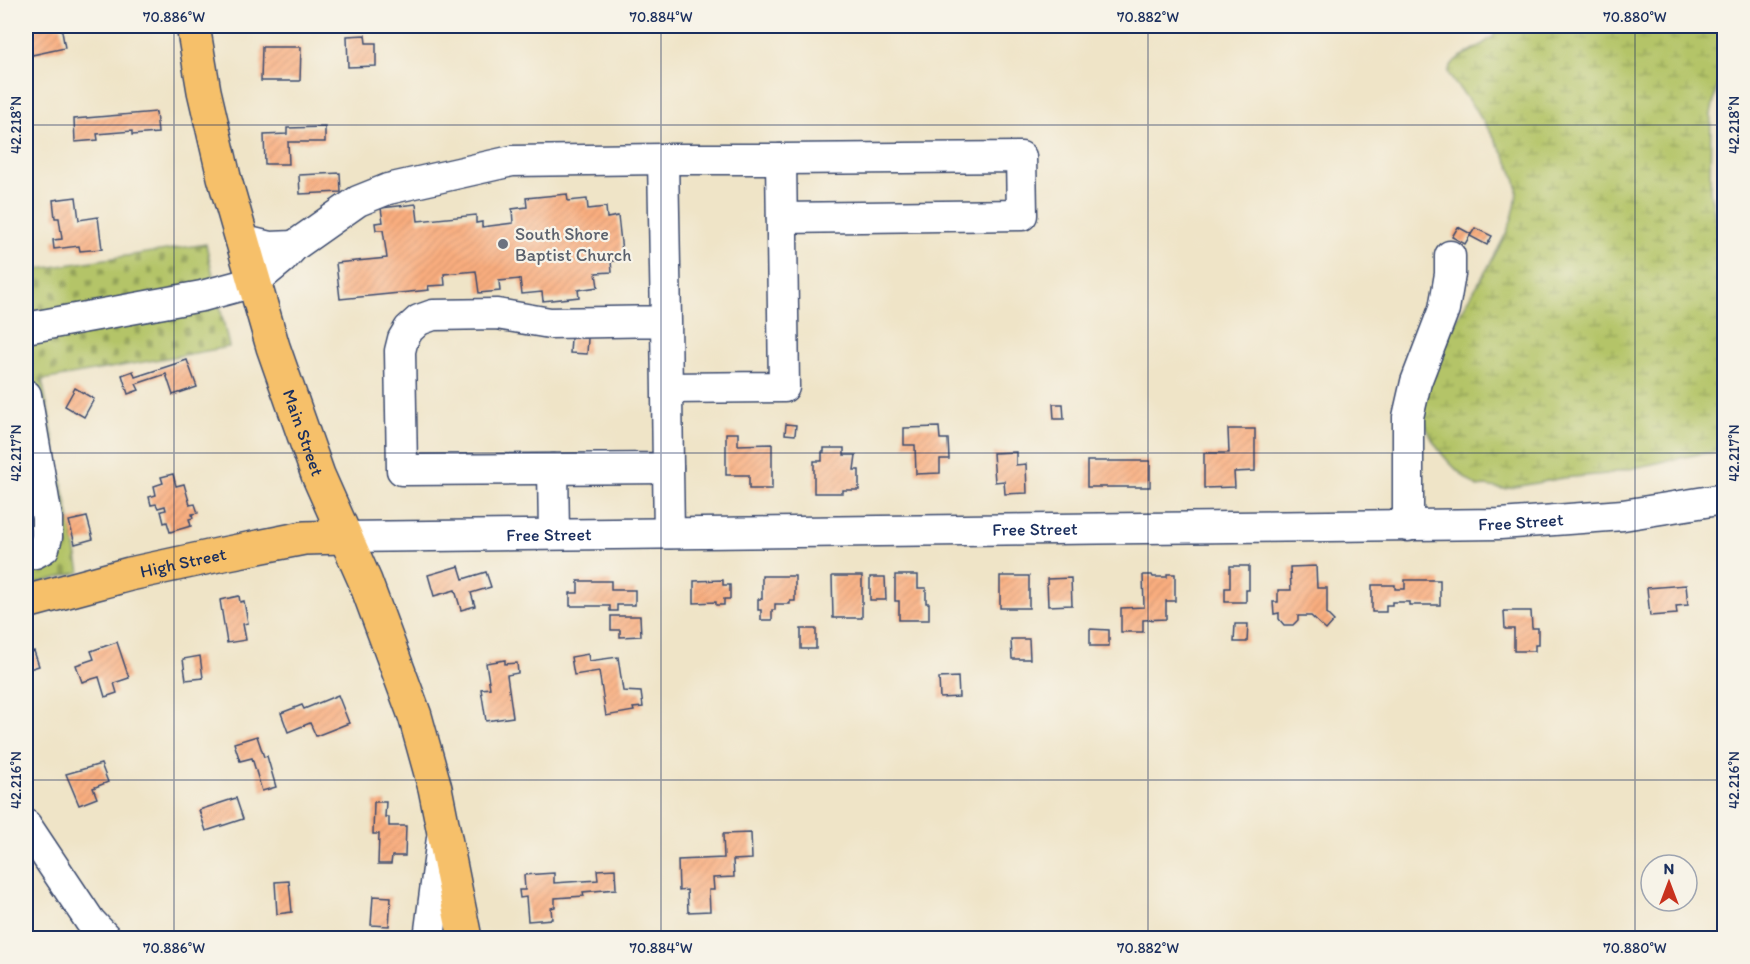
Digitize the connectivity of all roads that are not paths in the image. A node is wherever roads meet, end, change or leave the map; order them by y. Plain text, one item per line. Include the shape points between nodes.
1 (194, 26) edge
2 (663, 159) junction
3 (781, 159) junction
4 (782, 218) junction
5 (241, 240) junction
6 (294, 246) junction
7 (1450, 256) dead end
8 (254, 282) junction
9 (666, 321) junction
10 (26, 328) edge
11 (668, 388) junction
12 (26, 395) edge
13 (668, 468) junction
14 (553, 469) junction
15 (1725, 500) edge
16 (1408, 526) junction
17 (669, 533) junction
18 (554, 534) junction
19 (345, 537) junction
20 (26, 554) edge
21 (26, 602) edge
22 (26, 825) edge
23 (443, 829) junction
24 (458, 937) edge
25 (106, 939) edge
26 (429, 939) edge

1 - 5 main road, Main Street via 204,91
2 - 3 street
2 - 6 street via 512,161 388,189 358,201
2 - 9 street
3 - 4 street
3 - 4 street via 1021,157 1022,215
4 - 11 street via 784,387
5 - 6 street via 270,247
5 - 8 main road, Main Street
6 - 8 street
7 - 16 street via 1444,309 1416,382 1408,417
8 - 10 street via 202,296
8 - 19 main road, Main Street via 282,376
9 - 11 street
9 - 14 street via 550,323 497,314 458,314 433,315 409,329 400,351 402,470
11 - 13 street
12 - 20 street via 44,495 47,537 44,548
13 - 14 street
13 - 17 street
14 - 18 street
15 - 16 street, Free Street via 1563,521
16 - 17 street, Free Street
17 - 18 street, Free Street
18 - 19 street, Free Street
19 - 21 main road, High Street via 304,538 223,554
19 - 23 main road, Main Street via 412,707
22 - 25 street
23 - 24 main road, Main Street
23 - 26 street, Main Street

